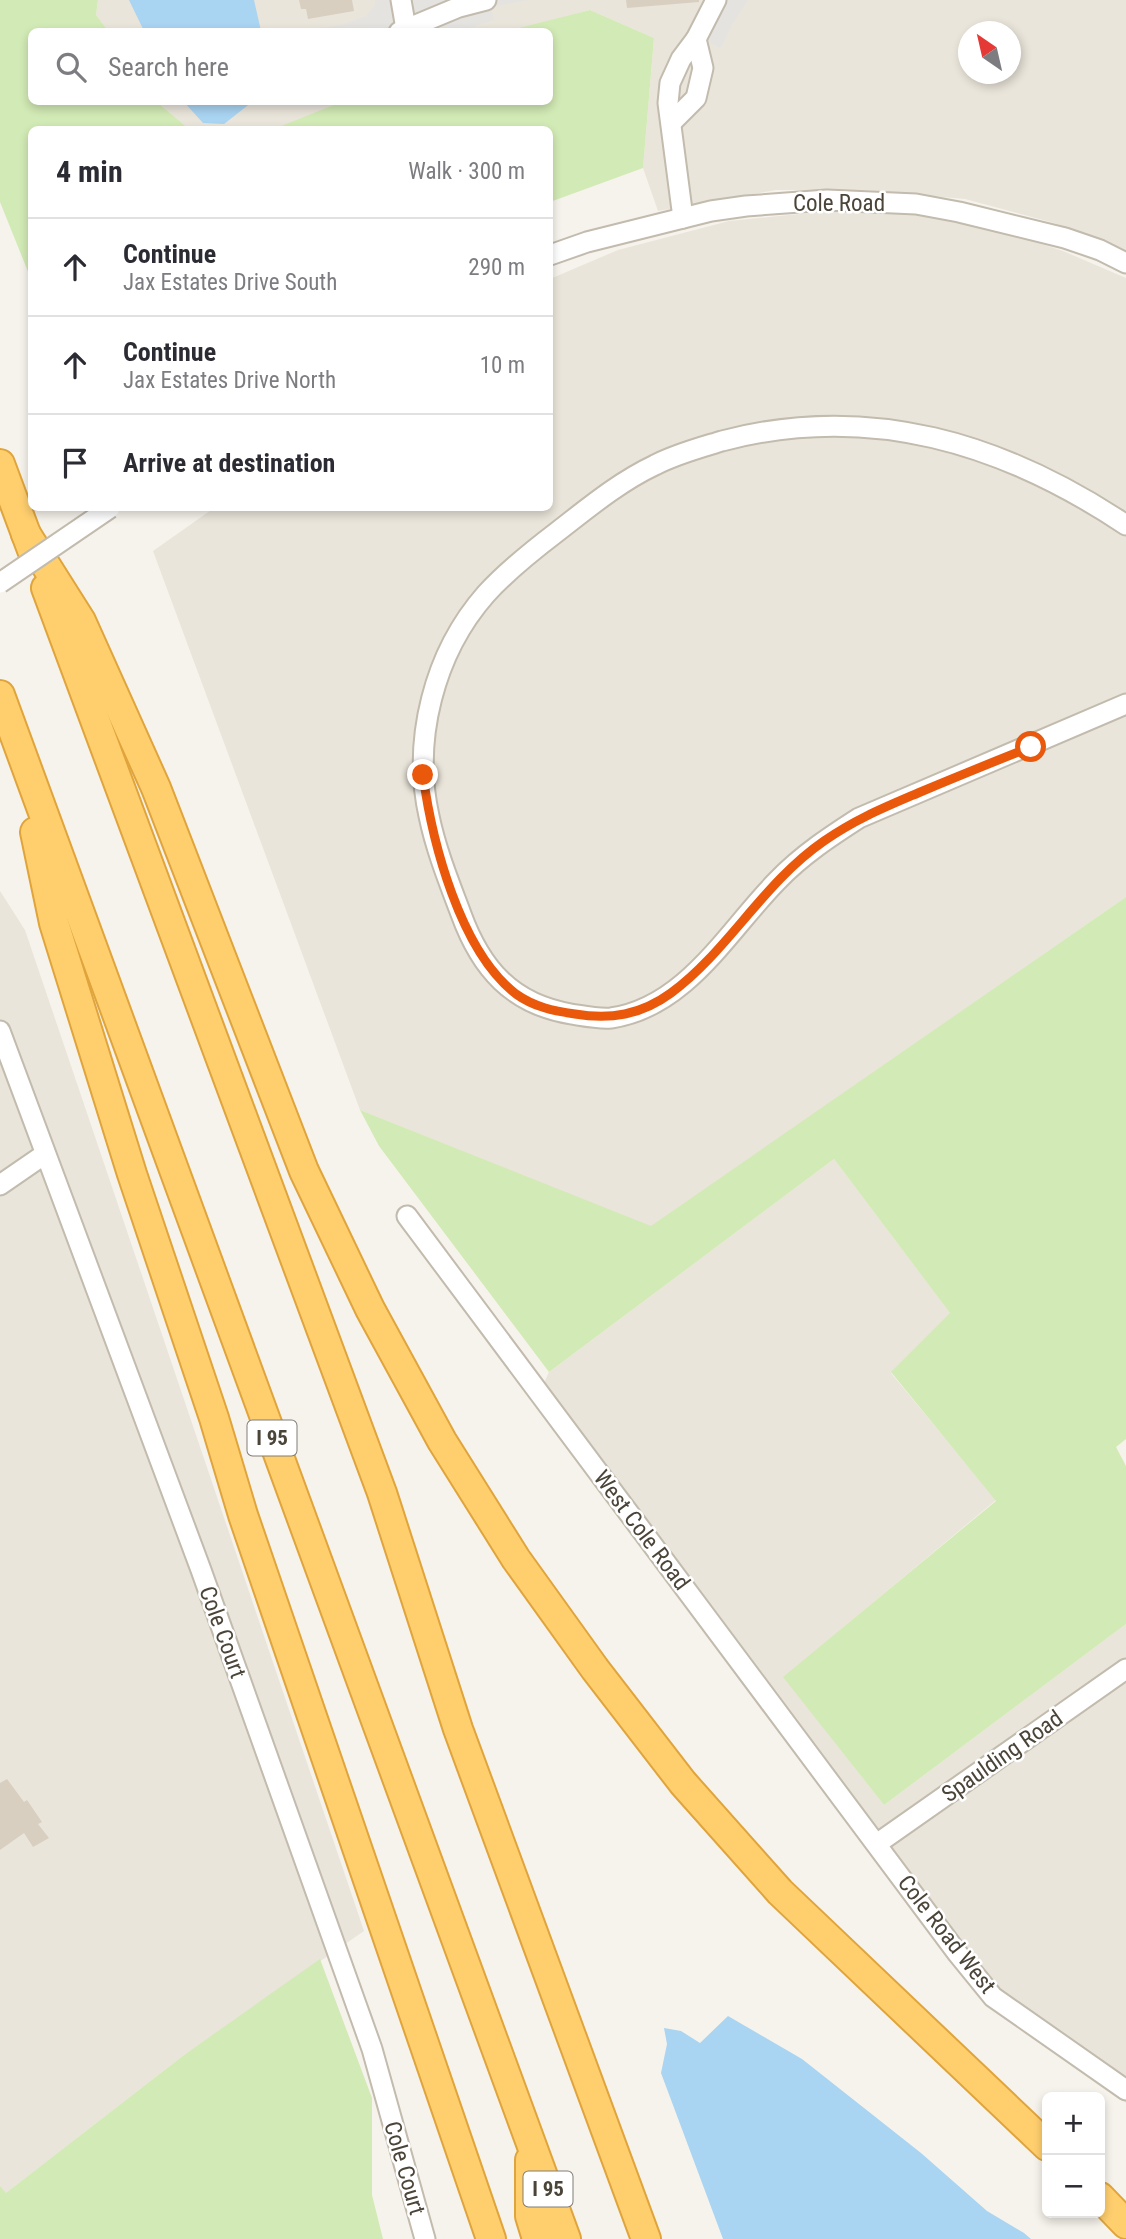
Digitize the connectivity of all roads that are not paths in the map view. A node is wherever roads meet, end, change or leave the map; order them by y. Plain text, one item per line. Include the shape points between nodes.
1 (401, 0) edge
2 (486, 0) edge
3 (716, 0) edge
4 (402, 28) edge
5 (407, 28) edge
6 (696, 39) junction
7 (672, 122) junction
8 (683, 218) junction
9 (553, 254) edge
10 (1126, 263) edge
11 (0, 464) edge
12 (106, 511) edge
13 (1126, 525) edge
14 (26, 534) junction
15 (0, 583) edge
16 (0, 695) edge
17 (1126, 704) edge
18 (15, 736) junction
19 (0, 1031) edge
20 (45, 1154) junction
21 (0, 1185) edge
22 (408, 1216) dead end
23 (1126, 1669) edge
24 (878, 1843) junction
25 (1126, 2090) edge
26 (530, 2140) junction
27 (1042, 2141) edge
28 (1105, 2199) edge
29 (1105, 2201) edge
30 (1126, 2214) edge
31 (1126, 2224) edge
32 (425, 2239) edge
33 (491, 2239) edge
34 (537, 2239) edge
35 (566, 2239) edge
36 (646, 2239) edge

1 - 4 street
2 - 5 street
3 - 6 street
6 - 7 street via 670,83
6 - 7 street via 703,68 696,98
7 - 8 street
8 - 9 street, Cole Road
8 - 10 street, Cole Road via 788,202 916,204 1065,238
11 - 14 highway
12 - 15 street, bridge
13 - 17 street via 1031,470 949,441 902,432 810,426 740,436 687,451 625,482 551,537 502,577 466,620 449,651 429,708 423,775 428,814 465,924 499,979 546,1010 611,1018 653,1004 676,989 781,876 859,818
14 - 27 highway via 81,621 156,788 304,1171 370,1309 501,1536 594,1669 682,1783 780,1892
14 - 36 highway via 382,1493 458,1729
16 - 18 highway, I 95
18 - 26 highway, I 95
18 - 33 highway via 54,923 128,1161 243,1515
19 - 20 street, Cole Court
20 - 21 street
20 - 32 street, Cole Court via 201,1570 372,2049
22 - 24 street, West Cole Road
23 - 24 street, Spaulding Road
24 - 25 street, Cole Road West via 993,1997
26 - 34 highway via 530,2216
26 - 35 highway, I 95
28 - 30 highway
29 - 31 highway

